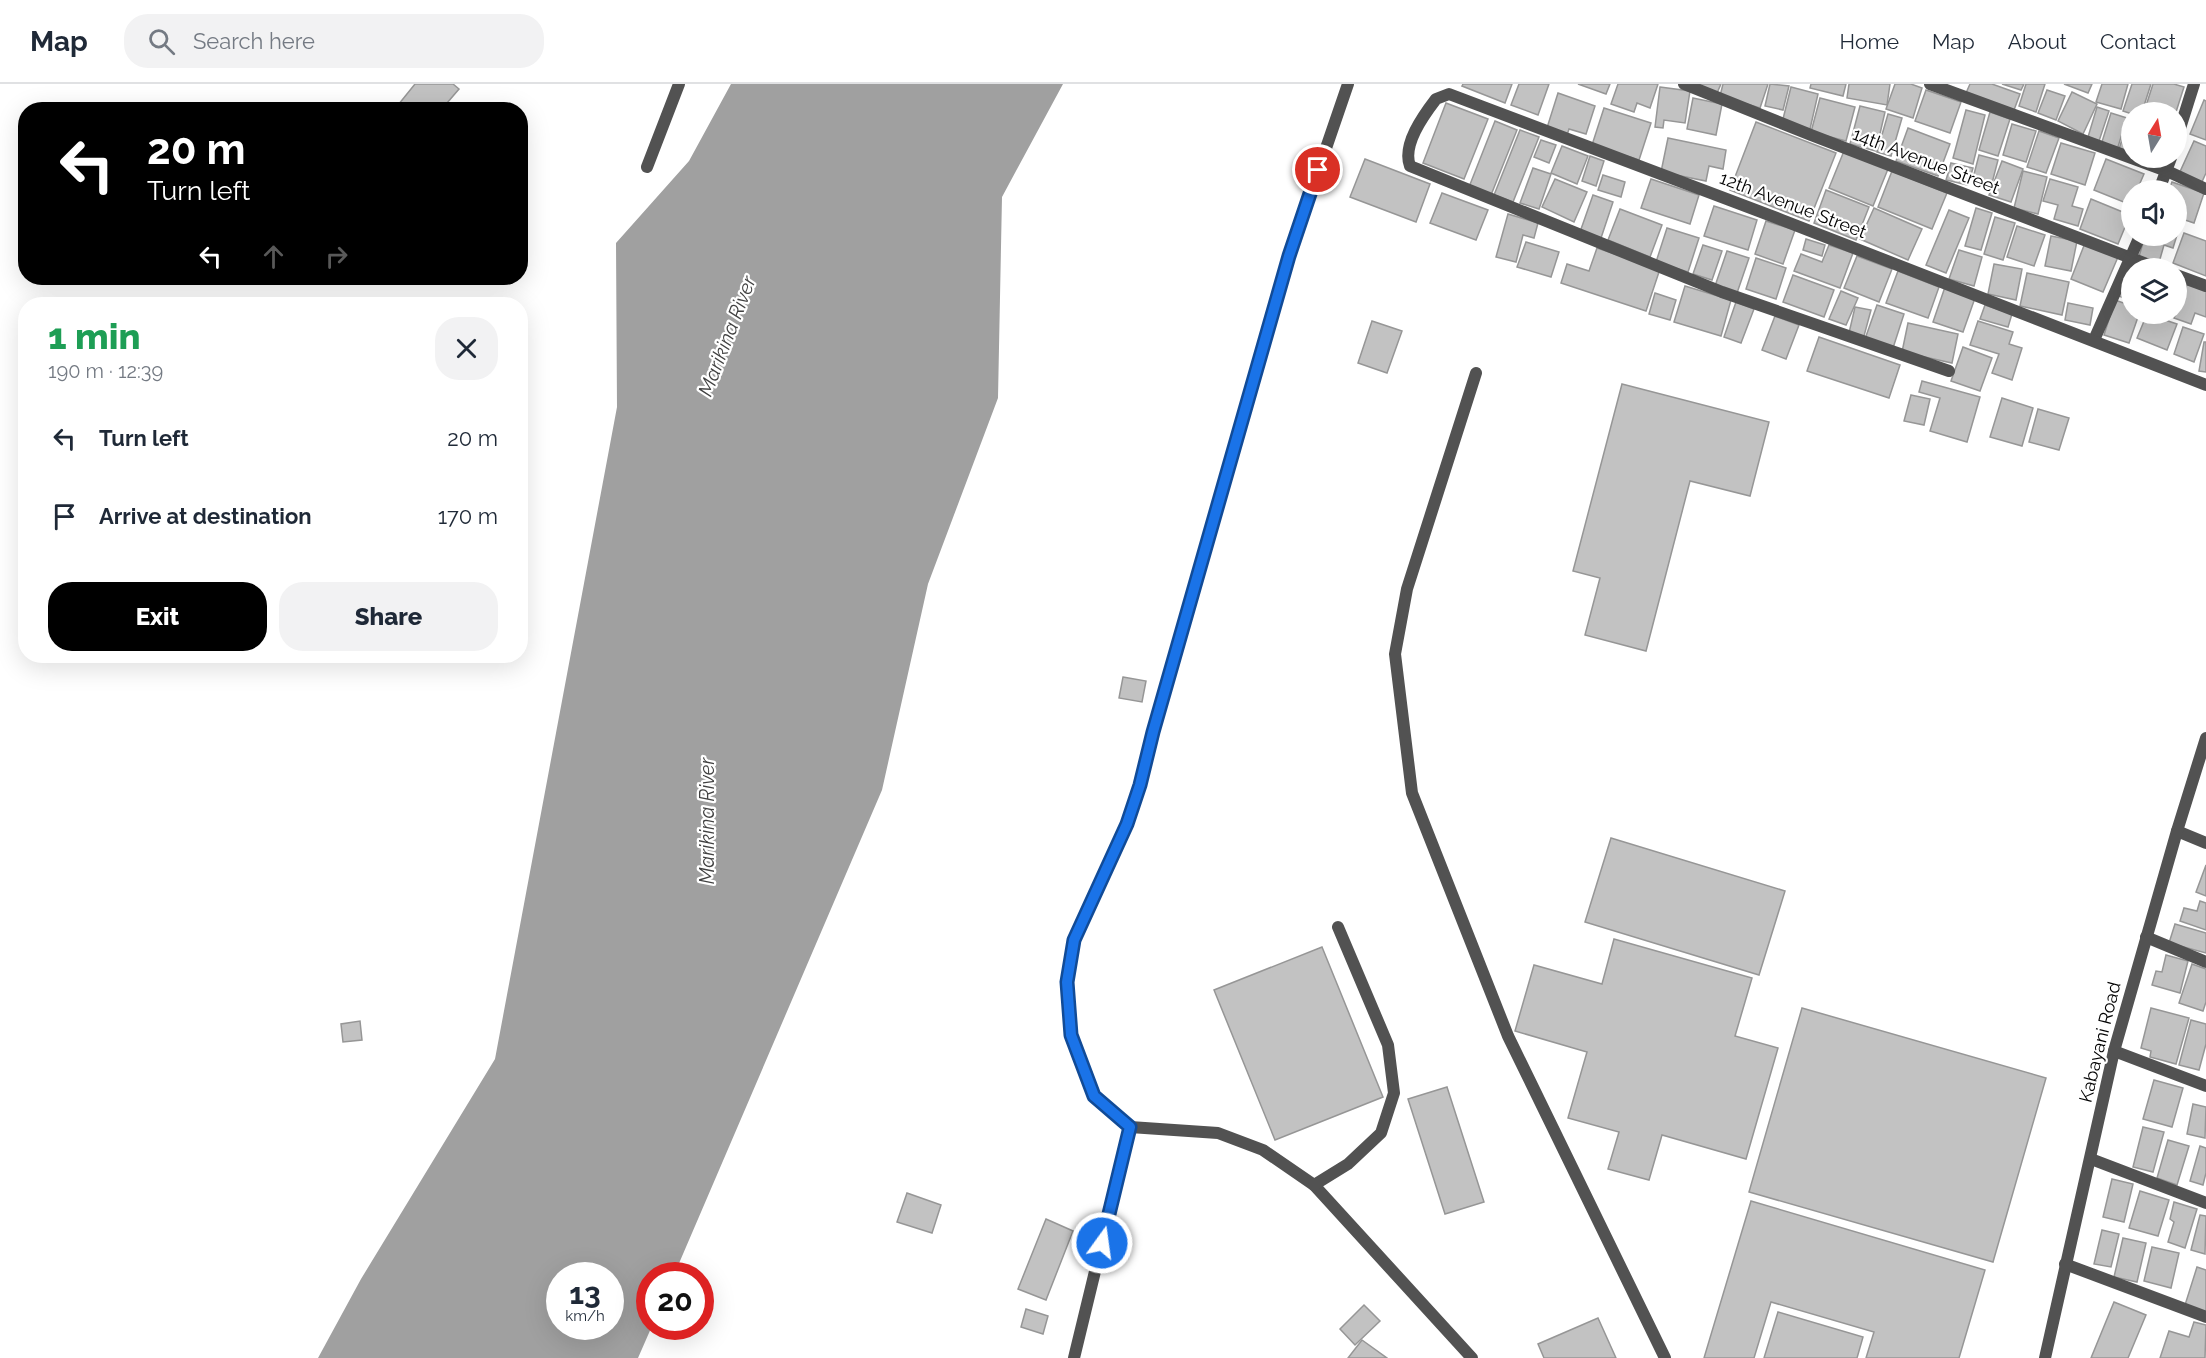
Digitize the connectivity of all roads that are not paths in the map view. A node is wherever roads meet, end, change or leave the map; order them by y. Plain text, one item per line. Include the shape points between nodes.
1 (679, 84) edge
2 (1348, 84) edge
3 (1684, 84) edge
4 (1930, 84) edge
5 (2194, 84) edge
6 (2206, 89) edge
7 (2187, 106) edge
8 (647, 167) dead end
9 (2168, 168) edge
10 (2167, 171) junction
11 (2163, 180) edge
12 (2206, 189) edge
13 (2127, 258) edge
14 (2121, 279) edge
15 (2187, 279) edge
16 (2206, 286) edge
17 (2094, 340) junction
18 (1949, 371) dead end
19 (1476, 373) dead end
20 (2206, 385) edge
21 (2206, 738) edge
22 (2176, 831) junction
23 (2206, 843) edge
24 (1338, 927) dead end
25 (2146, 937) junction
26 (2206, 962) edge
27 (2114, 1051) junction
28 (2206, 1086) edge
29 (1130, 1127) junction
30 (2091, 1159) junction
31 (1314, 1185) junction
32 (2206, 1203) edge
33 (2065, 1264) junction
34 (2206, 1317) edge
35 (1074, 1358) edge
36 (1472, 1358) edge
37 (1665, 1358) edge
38 (2045, 1358) edge

1 - 8 street
2 - 29 street via 1289,256 1140,785 1127,824 1074,940 1067,982 1071,1035 1094,1096
3 - 13 street, 14th Avenue Street
4 - 10 street
5 - 6 street
5 - 7 street
9 - 10 street
10 - 11 street
10 - 12 street
14 - 17 street
15 - 16 street
17 - 18 street, 12th Avenue Street via 1449,94 1436,99 1409,145 1410,166 1722,292
17 - 20 street, 12th Avenue Street
19 - 37 street via 1407,590 1395,654 1412,793 1508,1036
21 - 22 street, Kabayani Road
22 - 23 street
22 - 25 street, Kabayani Road
24 - 31 street via 1388,1045 1394,1093 1381,1133 1348,1164
25 - 26 street
25 - 27 street, Kabayani Road
27 - 28 street
27 - 30 street, Kabayani Road
29 - 31 street via 1218,1132 1263,1150
29 - 35 street
30 - 32 street
30 - 33 street, Kabayani Road
31 - 36 street
33 - 34 street
33 - 38 street, Kabayani Road

